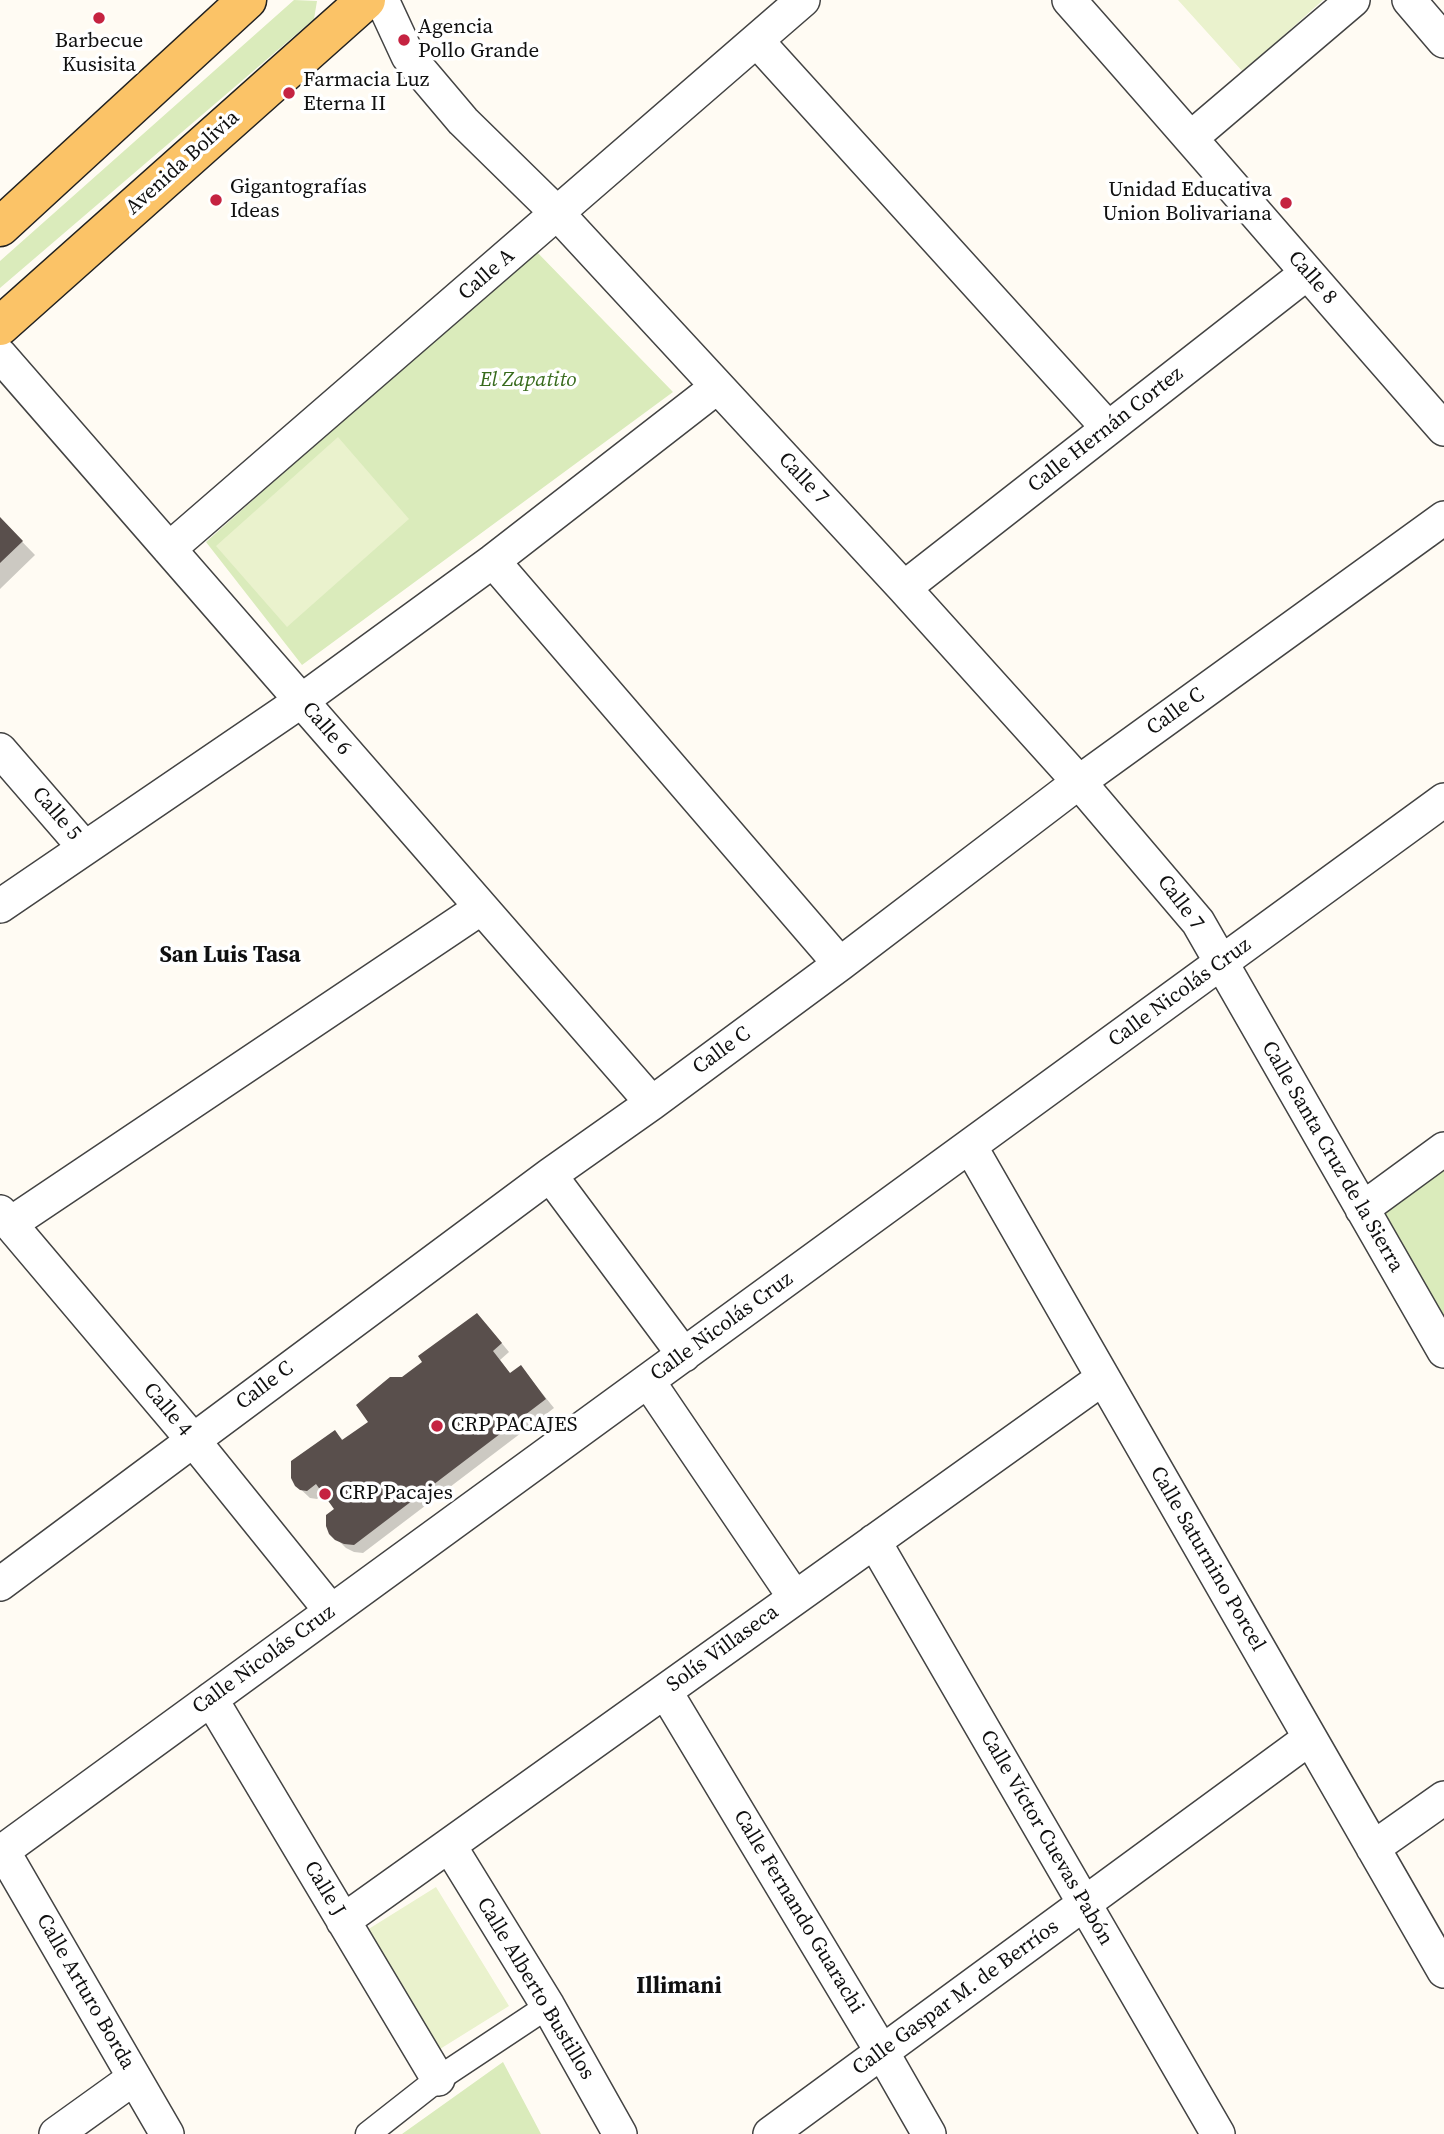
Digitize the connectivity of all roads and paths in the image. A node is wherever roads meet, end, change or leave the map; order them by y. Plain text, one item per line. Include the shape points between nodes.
1 (247, 0) edge
2 (366, 0) edge
3 (382, 0) edge
4 (803, 0) edge
5 (1069, 0) edge
6 (1353, 0) edge
7 (1409, 0) edge
8 (757, 41) junction
9 (1444, 41) edge
10 (1192, 137) junction
11 (558, 214) junction
12 (0, 227) edge
13 (1307, 273) junction
14 (0, 326) edge
15 (0, 355) edge
16 (717, 387) junction
17 (1108, 428) junction
18 (1444, 429) edge
19 (1444, 518) edge
20 (169, 549) junction
21 (493, 561) junction
22 (904, 588) junction
23 (301, 701) junction
24 (0, 750) edge
25 (1079, 782) junction
26 (1444, 800) edge
27 (85, 847) junction
28 (0, 906) edge
29 (481, 908) junction
30 (840, 964) junction
31 (1221, 964) junction
32 (652, 1103) junction
33 (970, 1146) junction
34 (1444, 1149) edge
35 (550, 1175) junction
36 (1362, 1209) junction
37 (5, 1218) edge
38 (1444, 1351) edge
39 (684, 1354) junction
40 (1103, 1378) junction
41 (648, 1381) junction
42 (192, 1440) junction
43 (874, 1541) junction
44 (0, 1584) edge
45 (795, 1598) junction
46 (331, 1611) junction
47 (665, 1691) junction
48 (211, 1699) junction
49 (1310, 1738) junction
50 (1444, 1798) edge
51 (449, 1845) junction
52 (1373, 1848) junction
53 (2, 1852) edge
54 (1084, 1904) junction
55 (343, 1921) junction
56 (1444, 1971) edge
57 (548, 2006) junction
58 (882, 2052) junction
59 (134, 2078) junction
60 (438, 2079) junction
61 (56, 2134) edge
62 (167, 2134) edge
63 (368, 2134) edge
64 (620, 2134) edge
65 (771, 2134) edge
66 (929, 2134) edge
67 (1218, 2134) edge

1 - 12 main road
2 - 14 main road, Avenida Bolivia
3 - 11 street, Calle 7 via 408,56 463,121
4 - 8 street, Calle A
5 - 10 street, Calle 8
6 - 10 street
7 - 9 street
8 - 11 street, Calle A
8 - 17 street
10 - 13 street, Calle 8
11 - 16 street, Calle 7
11 - 20 street, Calle A
13 - 17 street, Calle Hernán Cortez
13 - 18 street, Calle 8
15 - 20 street, Calle 6
16 - 21 street
16 - 22 street, Calle 7
17 - 22 street, Calle Hernán Cortez
19 - 25 street, Calle C
20 - 23 street, Calle 6
21 - 23 street
21 - 30 street
22 - 25 street, Calle 7
23 - 27 street
23 - 29 street, Calle 6
24 - 27 street, Calle 5
25 - 30 street, Calle C
25 - 31 street, Calle 7 via 1198,922
26 - 31 street, Calle Nicolás Cruz
27 - 28 street
29 - 32 street, Calle 6
29 - 37 street
30 - 32 street, Calle C
31 - 33 street, Calle Nicolás Cruz
31 - 36 street, Calle Santa Cruz de la Sierra
32 - 35 street, Calle C
33 - 39 street, Calle Nicolás Cruz
33 - 40 street, Calle Saturnino Porcel
34 - 36 street
35 - 39 street
35 - 42 street, Calle C
36 - 38 street, Calle Santa Cruz de la Sierra
37 - 42 street, Calle 4
39 - 41 street, Calle Nicolás Cruz
40 - 43 street, Solís Villaseca
40 - 49 street, Calle Saturnino Porcel
41 - 45 street
41 - 46 street, Calle Nicolás Cruz
42 - 44 street, Calle C
42 - 46 street, Calle 4
43 - 45 street, Solís Villaseca
43 - 54 street, Calle Víctor Cuevas Pabón
45 - 47 street, Solís Villaseca
46 - 48 street, Calle Nicolás Cruz
47 - 51 street, Solís Villaseca
47 - 58 street, Calle Fernando Guarachi
48 - 53 street, Calle Nicolás Cruz
48 - 55 street, Calle J
49 - 52 street, Calle Saturnino Porcel
49 - 54 street, Calle Gaspar M. de Berríos
50 - 52 street
51 - 55 street, Solís Villaseca
51 - 57 street, Calle Alberto Bustillos
52 - 56 street, Calle Saturnino Porcel
53 - 59 street, Calle Arturo Borda
54 - 58 street, Calle Gaspar M. de Berríos
54 - 67 street, Calle Víctor Cuevas Pabón
55 - 60 street, Calle J
57 - 60 street
57 - 64 street, Calle Alberto Bustillos
58 - 65 street, Calle Gaspar M. de Berríos
58 - 66 street, Calle Fernando Guarachi
59 - 61 street
59 - 62 street, Calle Arturo Borda
60 - 63 street

